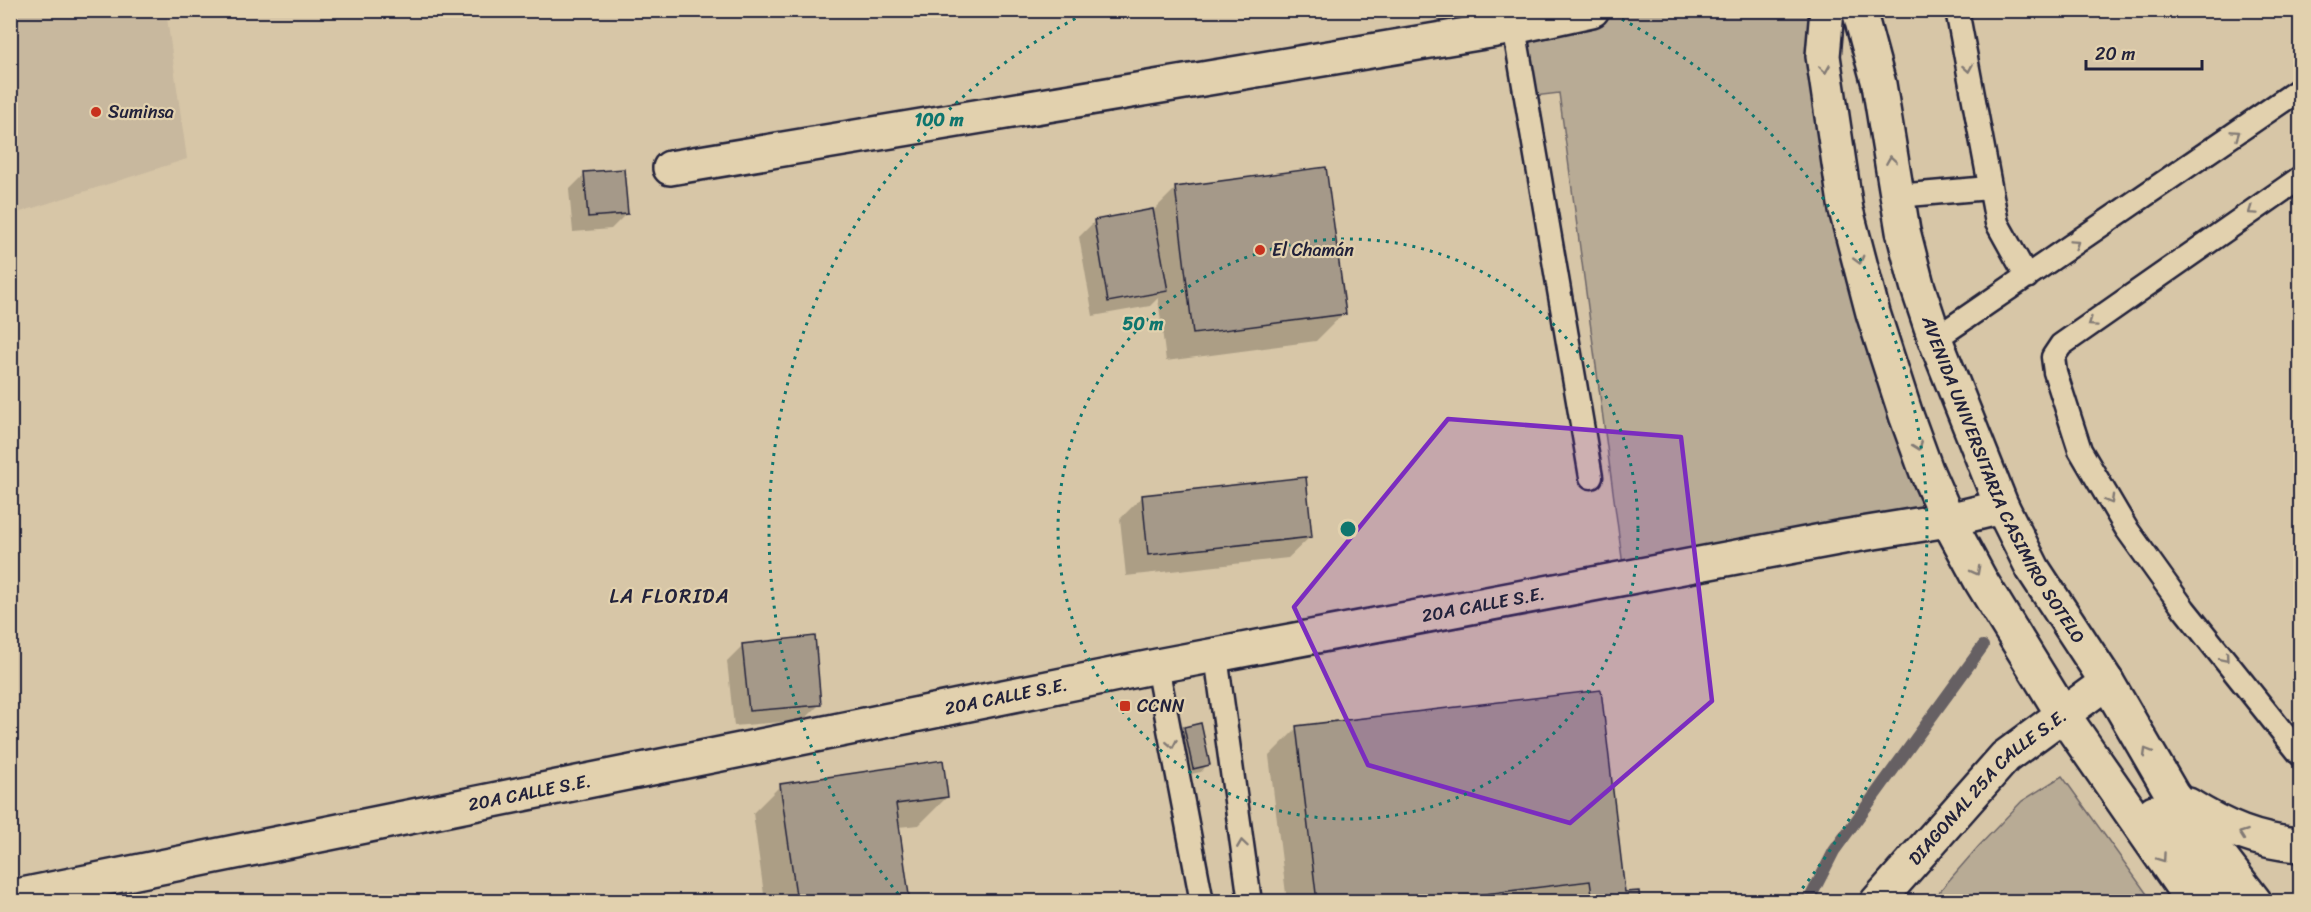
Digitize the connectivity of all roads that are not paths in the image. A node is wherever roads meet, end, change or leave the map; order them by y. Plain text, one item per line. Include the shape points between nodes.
1 (1592, 10) edge
2 (1827, 10) edge
3 (1859, 10) edge
4 (1957, 10) edge
5 (1514, 27) junction
6 (2301, 89) edge
7 (670, 168) dead end
8 (2301, 178) edge
9 (1989, 188) junction
10 (1897, 196) junction
11 (2027, 277) junction
12 (1935, 339) junction
13 (1591, 477) dead end
14 (2002, 507) junction
15 (1948, 520) junction
16 (1216, 656) junction
17 (1157, 666) junction
18 (2107, 682) junction
19 (2062, 713) junction
20 (2301, 754) edge
21 (2106, 777) junction
22 (2172, 794) junction
23 (2301, 845) edge
24 (12, 897) edge
25 (1202, 902) edge
26 (1250, 902) edge
27 (1877, 902) edge
28 (2193, 902) edge
29 (2225, 902) edge
30 (2255, 902) edge

1 - 5 street
2 -> 15 street via 1823,56 1849,220 1873,313 1906,415
10 -> 3 street, AVENIDA UNIVERSITARIA CASIMIRO SOTELO via 1879,84
4 -> 9 lane
5 - 7 street
5 - 13 lane
11 -> 6 lane
8 -> 20 lane via 2061,345 2053,357 2080,450 2126,528 2184,609
9 - 10 lane
9 - 11 lane via 1997,223
10 - 12 street, AVENIDA UNIVERSITARIA CASIMIRO SOTELO via 1914,274
11 - 12 lane
12 - 14 street, AVENIDA UNIVERSITARIA CASIMIRO SOTELO
14 - 15 street, 20A CALLE S.E.
14 - 18 street, AVENIDA UNIVERSITARIA CASIMIRO SOTELO via 2033,569
15 - 16 street, 20A CALLE S.E.
15 -> 19 street
16 - 17 street, 20A CALLE S.E.
26 -> 16 lane
17 - 24 street, 20A CALLE S.E.
17 -> 25 lane
18 - 19 street, DIAGONAL 25A CALLE S.E.
22 -> 18 street, AVENIDA UNIVERSITARIA CASIMIRO SOTELO
19 - 21 street
19 - 27 street, DIAGONAL 25A CALLE S.E. via 2005,757
21 -> 28 street
21 - 29 street via 2162,820
23 -> 22 street via 2241,834 2215,823
22 - 30 street, AVENIDA UNIVERSITARIA CASIMIRO SOTELO

